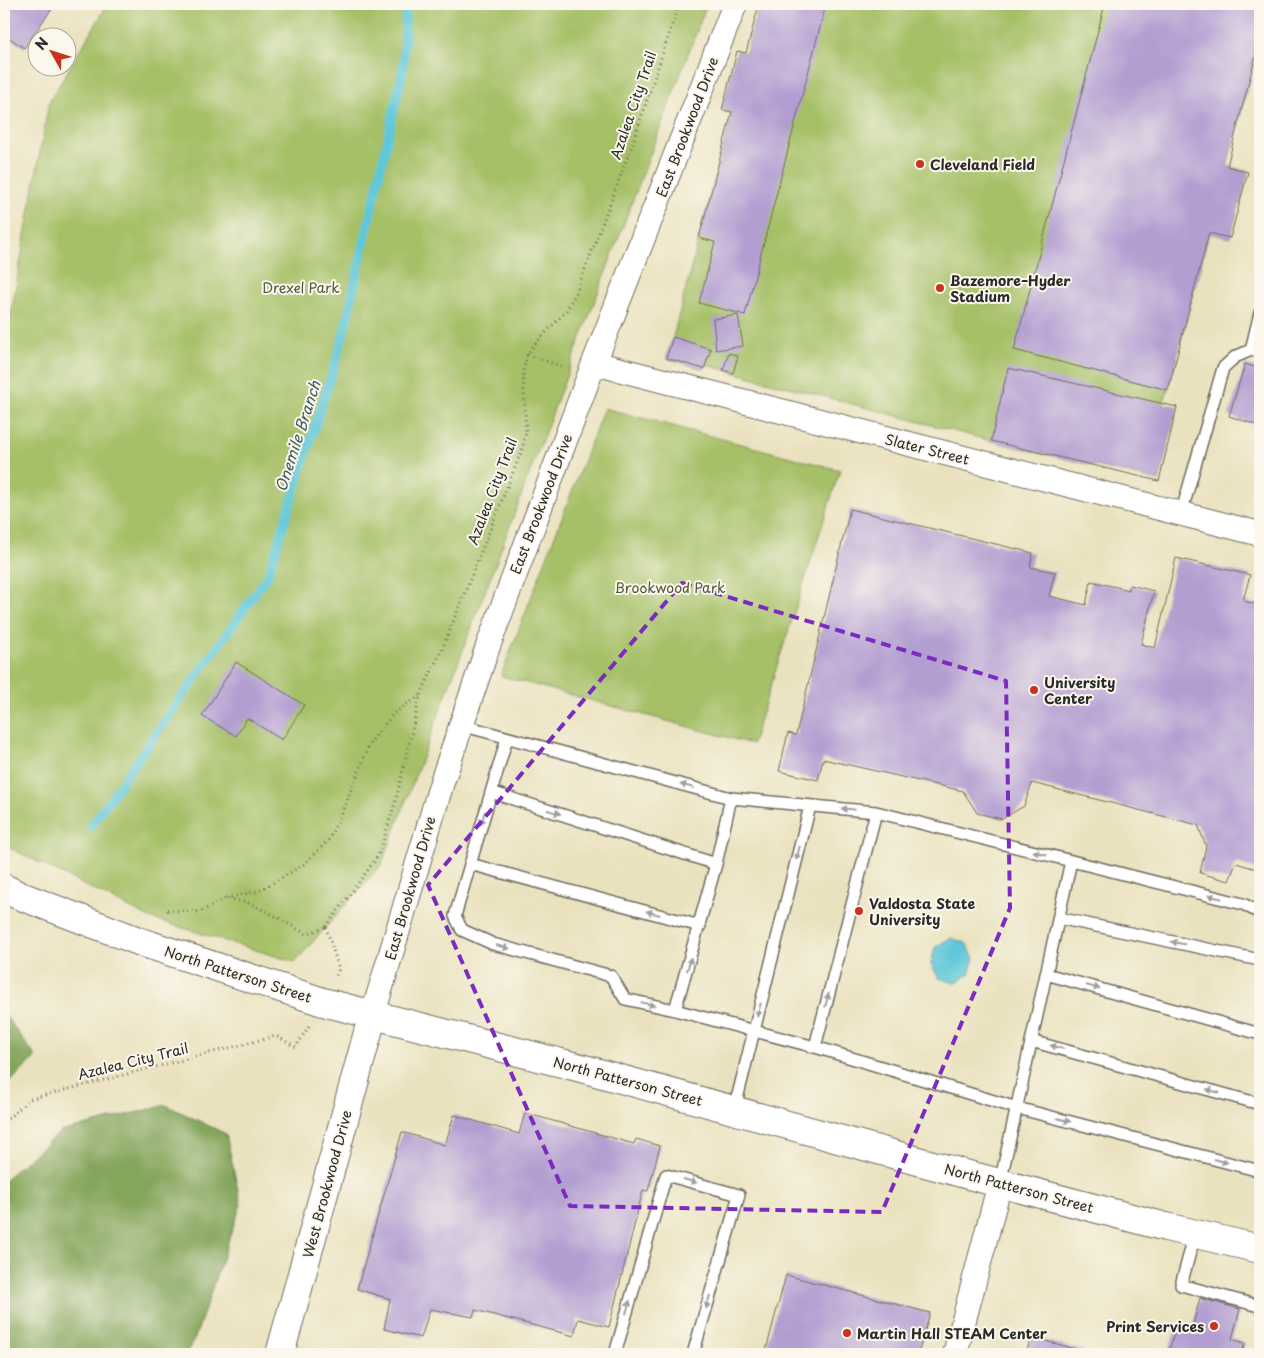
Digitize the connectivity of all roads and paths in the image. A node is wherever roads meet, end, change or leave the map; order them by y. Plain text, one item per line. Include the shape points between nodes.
1 (679, 4) edge
2 (735, 4) edge
3 (1260, 313) edge
4 (1256, 351) edge
5 (527, 356) junction
6 (592, 369) junction
7 (1181, 514) junction
8 (1260, 534) edge
9 (420, 696) junction
10 (461, 725) junction
11 (507, 738) junction
12 (491, 792) junction
13 (731, 798) junction
14 (810, 806) junction
15 (876, 812) junction
16 (1071, 861) junction
17 (470, 864) junction
18 (716, 864) junction
19 (4, 888) edge
20 (226, 898) junction
21 (167, 910) dead end
22 (1260, 913) edge
23 (1058, 918) junction
24 (700, 926) junction
25 (1260, 960) edge
26 (1046, 974) junction
27 (675, 1010) junction
28 (373, 1014) junction
29 (753, 1031) junction
30 (1260, 1034) edge
31 (276, 1036) dead end
32 (1031, 1040) junction
33 (815, 1047) junction
34 (1260, 1104) edge
35 (1017, 1108) junction
36 (734, 1111) junction
37 (4, 1122) edge
38 (1260, 1171) edge
39 (1000, 1183) junction
40 (1195, 1234) junction
41 (1259, 1245) edge
42 (1260, 1301) edge
43 (280, 1354) edge
44 (615, 1354) edge
45 (694, 1354) edge
46 (955, 1354) edge

1 - 5 path, Azalea City Trail via 631,148 576,293 566,310
2 - 6 street, East Brookwood Drive
3 - 4 lane
4 - 7 lane via 1235,357 1223,368
5 - 6 path
5 - 9 path, Azalea City Trail via 523,372 526,433 522,450
6 - 7 street, Slater Street
6 - 10 street, East Brookwood Drive
7 - 8 street, Slater Street
9 - 20 path via 394,714 370,743 328,841 303,865 259,891
9 - 20 path, Azalea City Trail via 396,800 378,856 326,927 306,934 249,903
10 - 11 lane
10 - 28 street, East Brookwood Drive
11 - 12 lane
13 -> 11 lane
12 -> 17 lane
12 -> 18 lane
13 - 14 lane
13 - 18 lane
15 -> 14 lane
14 -> 29 lane
16 -> 15 lane
33 -> 15 lane
22 -> 16 lane via 1243,904
16 - 23 lane
24 -> 17 lane
17 -> 27 lane via 455,916 462,930 493,944 611,976 625,999
18 - 24 lane
19 - 28 main road, North Patterson Street via 141,942 323,1002
20 - 21 path via 200,912
25 -> 23 lane
23 - 26 lane
27 -> 24 lane
26 -> 30 lane
26 - 32 lane
27 - 29 lane
28 - 36 main road, North Patterson Street
28 - 43 main road, West Brookwood Drive
29 - 33 lane
29 - 36 lane
31 - 37 path, Azalea City Trail via 30,1099
34 -> 32 lane
32 - 35 lane
33 - 35 lane
35 -> 38 lane
35 - 39 lane
36 - 39 main road, North Patterson Street
39 - 40 main road, North Patterson Street
39 - 46 street
40 - 41 main road, North Patterson Street
40 - 42 lane via 1182,1285 1259,1306
44 -> 45 lane via 666,1175 739,1195

